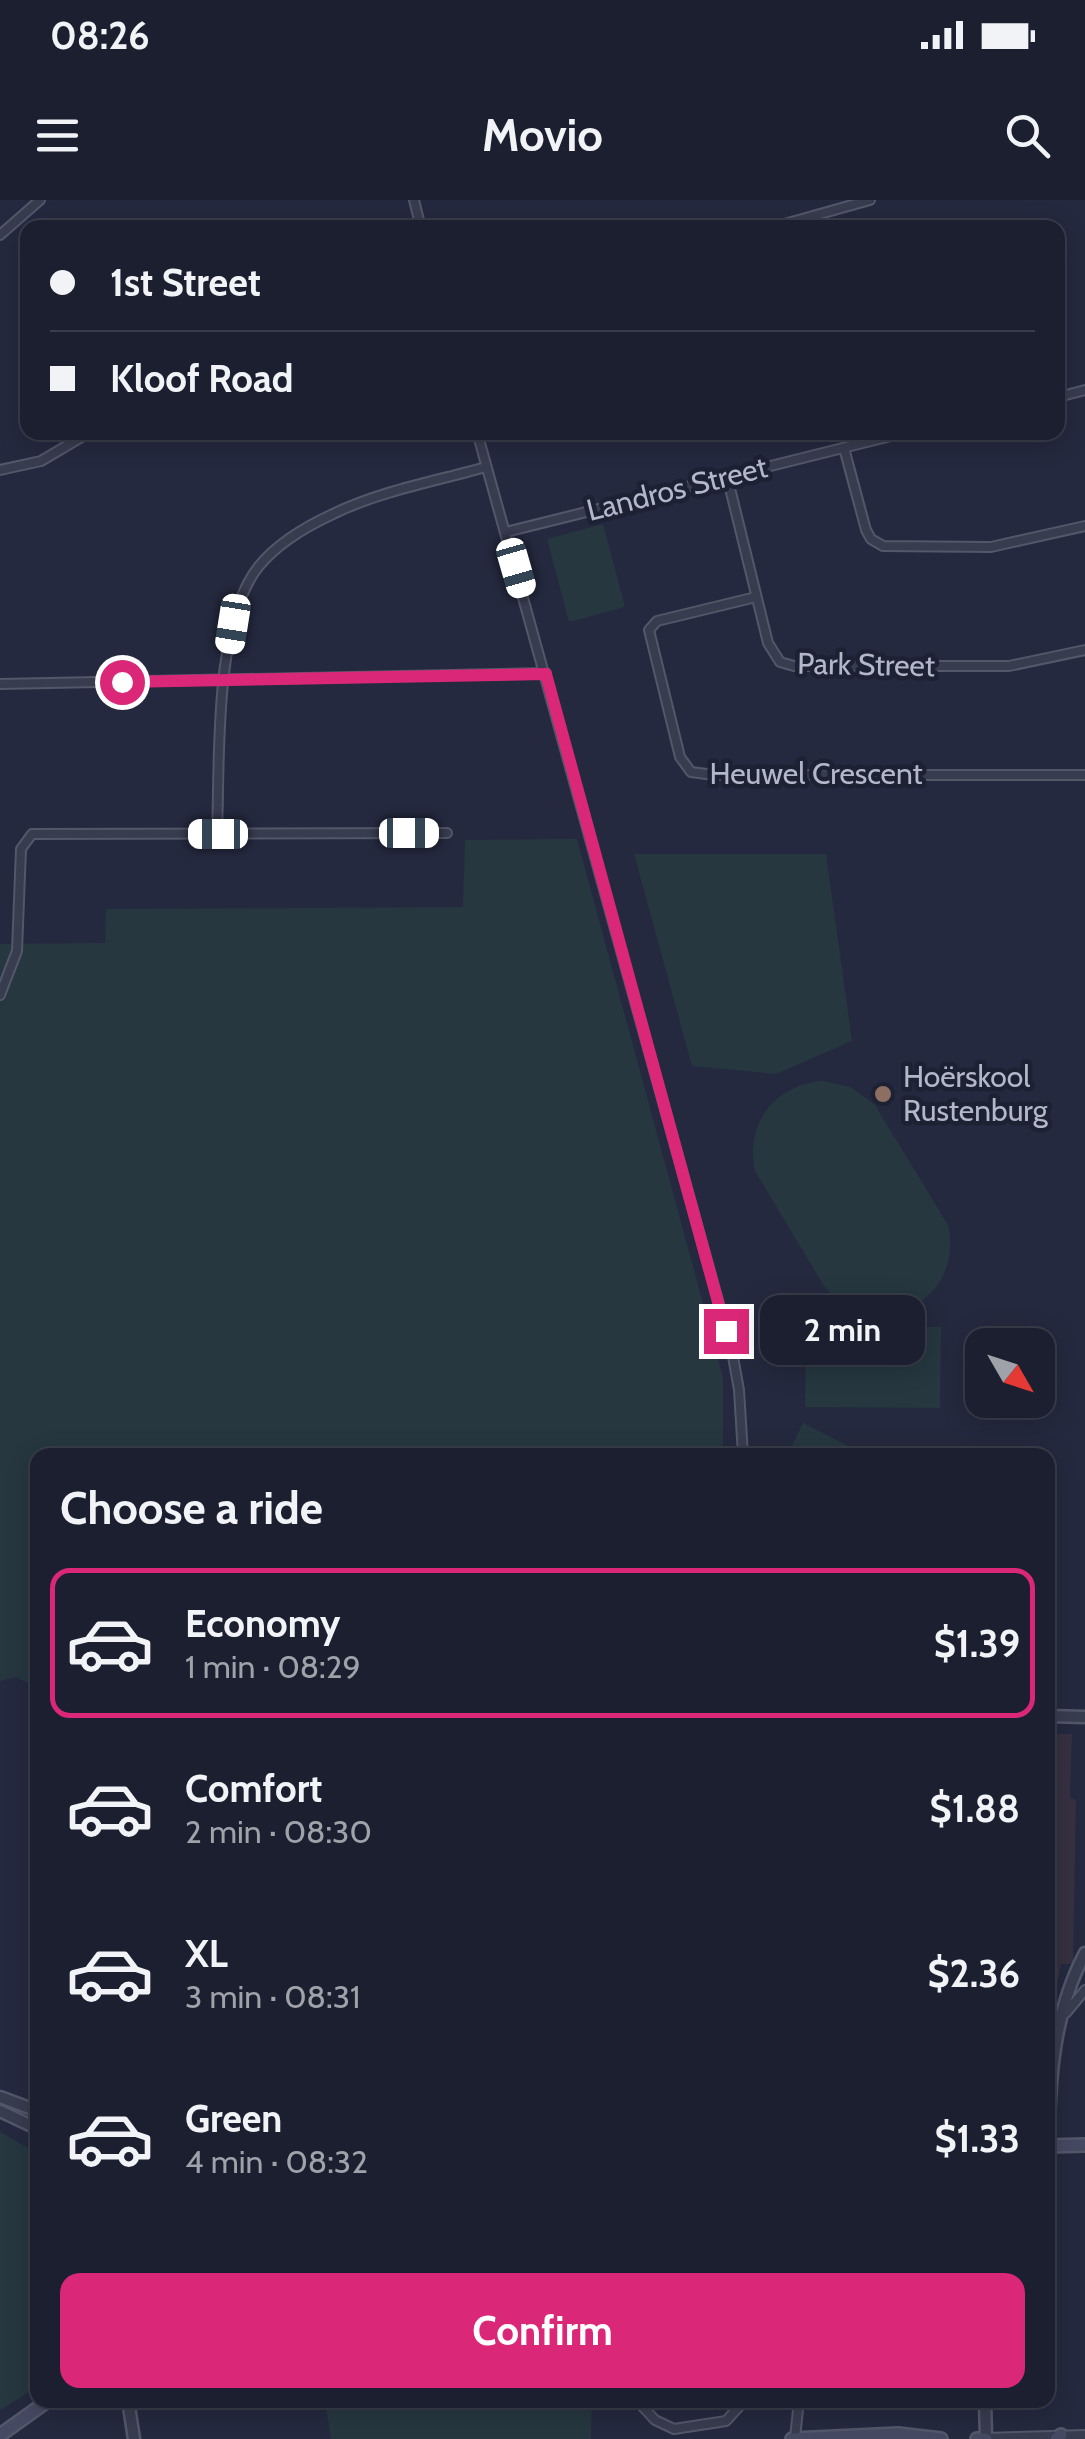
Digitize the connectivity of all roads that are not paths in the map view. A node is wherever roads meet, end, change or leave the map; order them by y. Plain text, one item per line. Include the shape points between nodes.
1 (40, 200) edge
2 (870, 200) edge
3 (799, 220) edge
4 (0, 235) edge
5 (76, 440) edge
6 (479, 440) edge
7 (875, 440) edge
8 (844, 448) junction
9 (486, 467) junction
10 (0, 470) edge
11 (727, 476) junction
12 (1085, 526) edge
13 (506, 532) junction
14 (756, 596) junction
15 (1085, 650) edge
16 (546, 674) junction
17 (224, 680) junction
18 (0, 684) edge
19 (1085, 775) edge
20 (447, 833) dead end
21 (218, 834) junction
22 (0, 994) edge
23 (743, 1448) edge
24 (1055, 1716) edge
25 (1085, 1717) edge
26 (1085, 1952) edge
27 (1085, 1990) edge
28 (1058, 2025) junction
29 (1055, 2044) edge
30 (0, 2098) edge
31 (30, 2109) edge
32 (0, 2111) edge
33 (30, 2125) edge
34 (1055, 2146) edge
35 (1085, 2146) edge
36 (38, 2408) edge
37 (129, 2408) edge
38 (644, 2408) edge
39 (738, 2408) edge
40 (798, 2408) edge
41 (985, 2408) edge
42 (1085, 2434) edge
43 (0, 2435) edge
44 (1059, 2437) edge
45 (986, 2438) edge
46 (134, 2439) edge
47 (794, 2439) edge
48 (941, 2439) edge
49 (977, 2439) edge

1 - 4 street
2 - 3 street
5 - 10 street via 40,460
6 - 9 street
7 - 8 street, Landros Street
8 - 11 street, Landros Street
8 - 12 street via 866,530 884,546 991,547
9 - 13 street
9 - 17 street via 334,513 272,554 240,596
11 - 13 street, Landros Street
11 - 14 street, Park Street
13 - 16 street
14 - 15 street, Park Street via 772,652 787,665 996,666
14 - 19 street, Heuwel Crescent via 657,621 649,630 680,757 692,772
16 - 17 street
16 - 23 street via 732,1350
17 - 18 street
17 - 21 street
20 - 21 street
21 - 22 street via 50,832 27,838 20,857 16,951
24 - 25 street
26 - 28 street
27 - 28 street
28 - 29 street
30 - 31 street
32 - 33 street
34 - 35 main road
36 - 43 main road
37 - 46 street
38 - 39 street via 674,2429 726,2421
40 - 47 street
41 - 45 street
42 - 44 street
44 - 45 street
45 - 49 main road
47 - 48 main road via 898,2434

